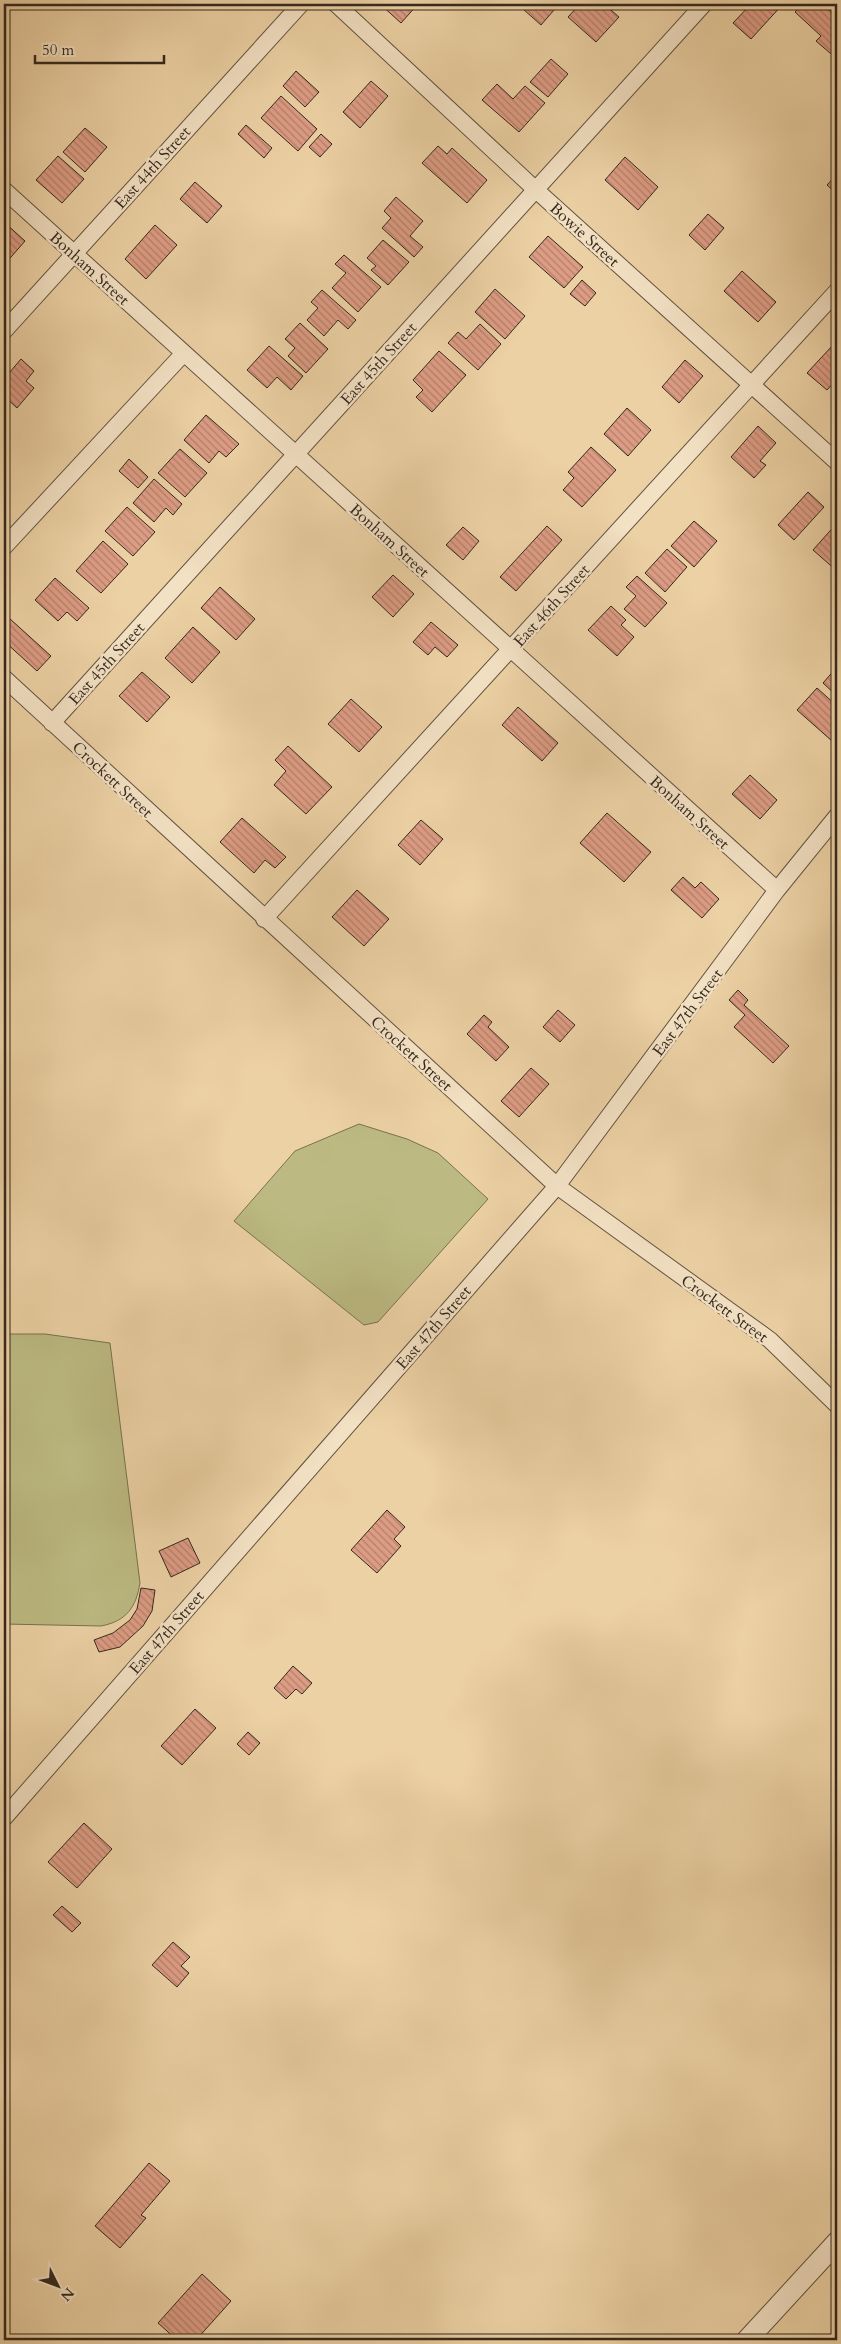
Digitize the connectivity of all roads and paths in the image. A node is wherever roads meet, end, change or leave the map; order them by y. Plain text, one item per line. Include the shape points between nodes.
1 (302, 4) edge
2 (336, 4) edge
3 (704, 4) edge
4 (4, 190) edge
5 (536, 190) junction
6 (74, 253) junction
7 (837, 291) edge
8 (4, 331) edge
9 (184, 353) junction
10 (752, 384) junction
11 (296, 454) junction
12 (837, 462) edge
13 (4, 547) edge
14 (511, 649) junction
15 (4, 678) edge
16 (52, 722) junction
17 (837, 816) edge
18 (777, 890) junction
19 (264, 919) junction
20 (557, 1186) junction
21 (837, 1405) edge
22 (4, 1818) edge
23 (837, 2242) edge
24 (747, 2340) edge

1 - 6 street, East 44th Street
2 - 5 street, Bowie Street
3 - 5 street, East 45th Street
4 - 6 street, Bonham Street
5 - 10 street, Bowie Street
5 - 11 street, East 45th Street
6 - 8 street, East 44th Street
6 - 9 street, Bonham Street
7 - 10 street, East 46th Street
9 - 11 street, Bonham Street
9 - 13 street
10 - 12 street, Bowie Street
10 - 14 street, East 46th Street
11 - 14 street, Bonham Street
11 - 16 street, East 45th Street
14 - 18 street, Bonham Street
14 - 19 street, East 46th Street
15 - 16 street, Crockett Street
16 - 19 street, Crockett Street
17 - 18 street, East 47th Street
18 - 20 street, East 47th Street
19 - 20 street, Crockett Street
20 - 21 street, Crockett Street via 770,1340
20 - 22 street, East 47th Street
23 - 24 street

